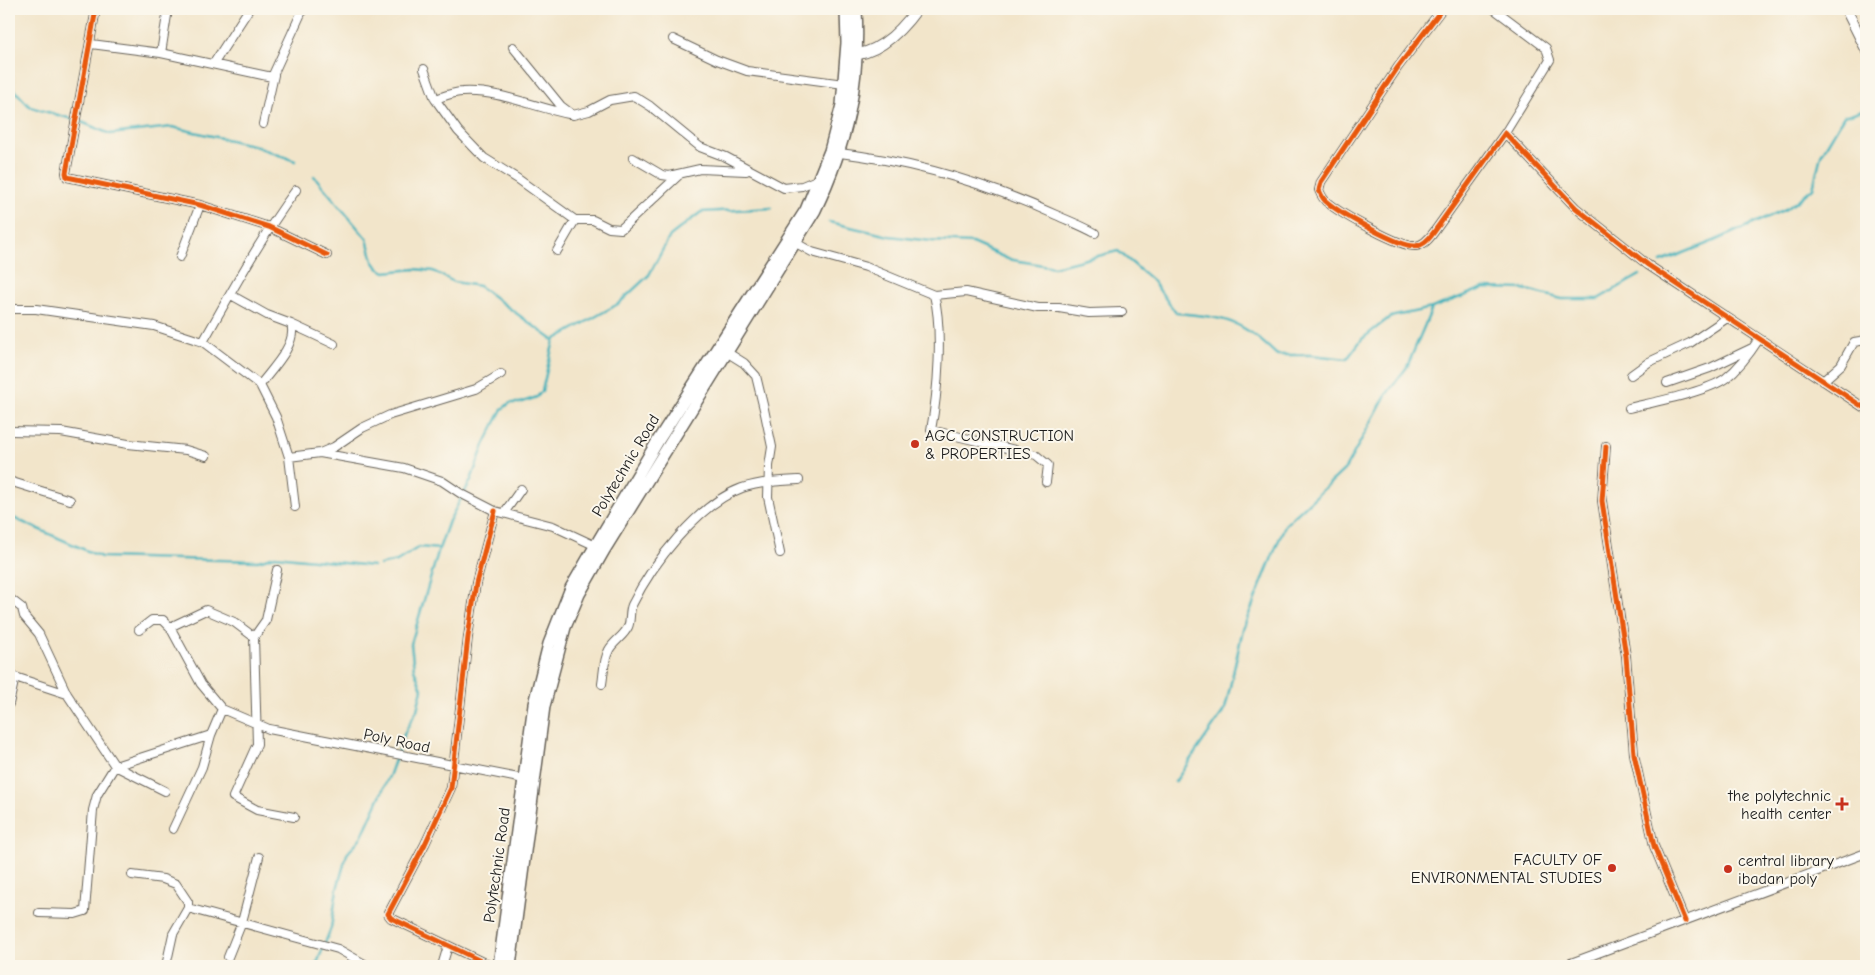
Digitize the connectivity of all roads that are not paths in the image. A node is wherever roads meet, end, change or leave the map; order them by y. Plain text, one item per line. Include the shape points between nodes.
1 (96, 9) edge
2 (168, 9) edge
3 (248, 9) edge
4 (303, 9) edge
5 (846, 9) edge
6 (856, 9) edge
7 (917, 9) edge
8 (1442, 9) edge
9 (1494, 9) edge
10 (1846, 9) edge
11 (673, 40) dead end
12 (91, 44) junction
13 (513, 47) dead end
14 (852, 49) junction
15 (1866, 49) edge
16 (161, 53) junction
17 (214, 63) junction
18 (424, 69) dead end
19 (274, 76) junction
20 (844, 84) junction
21 (435, 99) junction
22 (572, 115) junction
23 (263, 124) dead end
24 (1505, 133) junction
25 (840, 153) junction
26 (633, 158) dead end
27 (750, 171) junction
28 (680, 174) junction
29 (819, 179) junction
30 (296, 190) dead end
31 (200, 205) junction
32 (575, 220) junction
33 (269, 227) junction
34 (1095, 233) dead end
35 (796, 243) junction
36 (557, 251) dead end
37 (327, 255) dead end
38 (180, 257) dead end
39 (231, 295) junction
40 (934, 295) junction
41 (9, 309) edge
42 (1122, 312) dead end
43 (1727, 318) junction
44 (291, 324) junction
45 (1759, 339) junction
46 (1866, 340) edge
47 (203, 342) junction
48 (334, 344) dead end
49 (1754, 347) junction
50 (728, 353) junction
51 (501, 374) dead end
52 (1631, 375) dead end
53 (1823, 381) junction
54 (1667, 383) dead end
55 (260, 385) junction
56 (1629, 408) dead end
57 (1866, 409) edge
58 (9, 431) edge
59 (1606, 446) dead end
60 (320, 452) junction
61 (206, 456) dead end
62 (289, 457) junction
63 (799, 480) dead end
64 (768, 482) junction
65 (1046, 482) dead end
66 (10, 484) edge
67 (521, 489) dead end
68 (70, 500) dead end
69 (295, 507) dead end
70 (495, 512) junction
71 (504, 513) junction
72 (600, 548) junction
73 (780, 553) dead end
74 (278, 570) dead end
75 (9, 598) edge
76 (170, 627) junction
77 (139, 630) dead end
78 (254, 637) junction
79 (12, 676) edge
80 (602, 684) dead end
81 (67, 694) junction
82 (9, 704) edge
83 (222, 709) junction
84 (255, 723) junction
85 (210, 735) junction
86 (115, 766) junction
87 (455, 767) junction
88 (530, 780) junction
89 (165, 791) dead end
90 (294, 817) dead end
91 (173, 829) dead end
92 (1866, 853) edge
93 (259, 857) dead end
94 (132, 874) dead end
95 (188, 908) junction
96 (39, 913) dead end
97 (1685, 921) junction
98 (242, 922) junction
99 (509, 933) junction
100 (448, 946) junction
101 (228, 957) dead end
102 (166, 966) edge
103 (368, 966) edge
104 (442, 966) edge
105 (491, 966) edge
106 (499, 966) edge
107 (510, 966) edge
108 (1563, 966) edge

1 - 12 street
2 - 16 street
3 - 17 street
4 - 19 street
5 - 14 main road, Polytechnic Road
6 - 14 main road, Polytechnic Road
7 - 14 main road via 899,32 880,44
8 - 24 street via 1398,67 1321,182 1319,190 1322,197 1387,237 1409,246 1418,246 1434,232
9 - 24 street via 1546,48 1550,60
10 - 15 main road
11 - 20 street via 747,71
12 - 16 street
12 - 31 street via 76,110 67,178
13 - 22 street
14 - 20 main road, Polytechnic Road
14 - 25 main road, Polytechnic Road via 851,109
16 - 17 street
17 - 19 street
18 - 21 street
19 - 23 street
20 - 29 main road, Polytechnic Road via 838,123
21 - 22 street via 460,91 478,93 516,99
21 - 32 street via 458,131 484,158
22 - 27 street via 589,111 610,100 634,96 700,147
24 - 43 street via 1576,208 1648,265
25 - 34 street via 936,171 1023,200
25 - 35 main road, Polytechnic Road via 815,210
26 - 28 street via 662,175
27 - 28 street via 700,169
27 - 29 street via 784,188 802,186
28 - 32 street via 621,229 609,228 593,220
29 - 72 main road, Polytechnic Road via 806,210 659,439
30 - 33 street
31 - 33 street
31 - 38 street
32 - 36 street
33 - 37 street
33 - 39 street
35 - 40 street via 812,252 866,267
35 - 50 main road, Polytechnic Road
39 - 44 street
39 - 47 street
40 - 42 street via 966,292 1038,308 1089,313
40 - 65 street via 939,314 936,402 931,430 1036,455 1048,465
41 - 47 street via 36,309 154,326
43 - 45 street
43 - 52 street via 1690,343 1649,362
44 - 48 street
44 - 55 street via 293,330 289,344
45 - 49 street
45 - 53 street
46 - 53 street via 1854,342 1841,365
47 - 55 street
49 - 54 street via 1710,368
49 - 56 street via 1725,379
50 - 64 street via 756,376 772,447
50 - 72 main road, Polytechnic Road
51 - 60 street via 476,389 390,415
53 - 57 street
55 - 62 street via 276,417
58 - 61 street via 61,432 186,450
59 - 97 street via 1602,501 1626,656 1634,754 1654,846
60 - 62 street
60 - 70 street via 404,468 442,481
62 - 69 street
63 - 64 street
64 - 73 street via 768,498
64 - 80 street via 742,488 717,501 676,540 631,607 629,626 609,650
66 - 68 street
67 - 71 street
70 - 71 street
70 - 87 street via 476,583
71 - 72 street via 553,526
72 - 88 main road, Polytechnic Road via 571,588 548,644 534,704
74 - 78 street via 266,620
75 - 81 street via 22,608 24,616 39,634
76 - 77 street via 158,619
76 - 78 street via 206,610 234,622
76 - 83 street via 201,684
78 - 84 street
79 - 81 street
79 - 82 street
81 - 86 street
83 - 84 street, Poly Road
83 - 85 street
84 - 87 street, Poly Road via 269,729
84 - 90 street via 257,744 233,797 258,810
85 - 86 street
85 - 91 street via 202,767
86 - 89 street
86 - 96 street via 97,795 93,810 85,912
87 - 88 street, Poly Road
87 - 100 street via 446,802 388,916
88 - 99 main road, Polytechnic Road
92 - 97 street
93 - 98 street
94 - 95 street via 176,884 184,894
95 - 98 street
95 - 102 street via 173,934
97 - 108 street
98 - 101 street
98 - 103 street via 338,949
99 - 106 main road, Polytechnic Road
99 - 107 main road, Polytechnic Road
100 - 104 street
100 - 105 street

